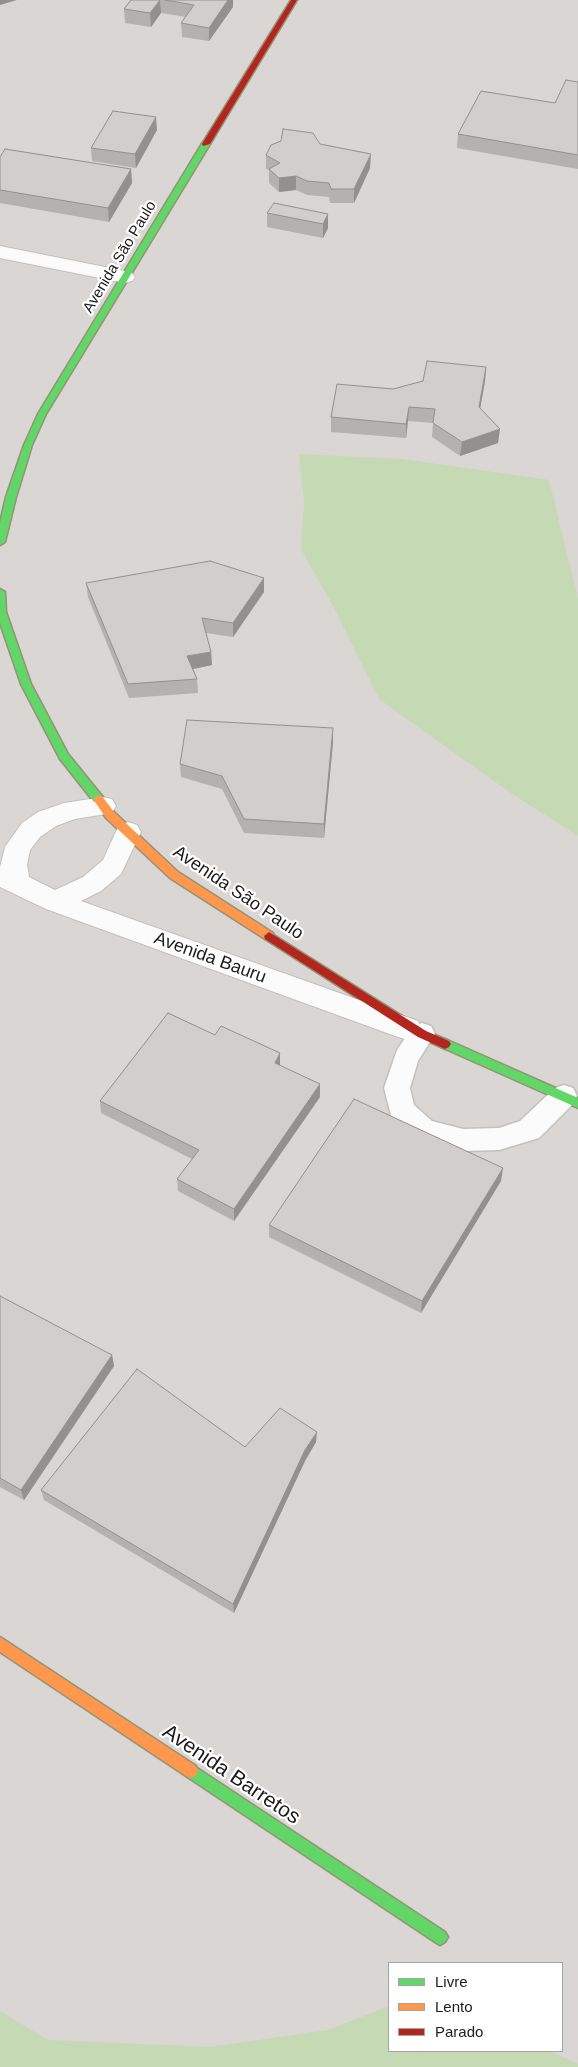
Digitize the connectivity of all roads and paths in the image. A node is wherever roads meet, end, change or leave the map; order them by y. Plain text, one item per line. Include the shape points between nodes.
1 (294, 0) edge
2 (0, 252) edge
3 (125, 277) junction
4 (0, 542) edge
5 (0, 592) edge
6 (103, 806) junction
7 (128, 832) junction
8 (8, 880) edge
9 (55, 902) junction
10 (422, 1034) junction
11 (571, 1100) edge
12 (0, 1644) edge
13 (440, 1937) dead end

1 - 3 street, Avenida São Paulo
2 - 3 street
3 - 4 street, Avenida São Paulo via 42,414 28,445
5 - 6 street, Avenida São Paulo via 1,612 26,684 64,756
6 - 7 street, Avenida São Paulo
6 - 8 street via 73,810 47,819 31,830 18,847
7 - 9 street via 112,867 92,884
7 - 10 street, Avenida São Paulo via 174,876
8 - 9 street, Avenida Bauru
9 - 10 street, Avenida Bauru
10 - 11 street, Avenida São Paulo
10 - 11 lane via 406,1058 397,1088 402,1111 424,1130 463,1140 499,1139 529,1130
12 - 13 street, Avenida Barretos

